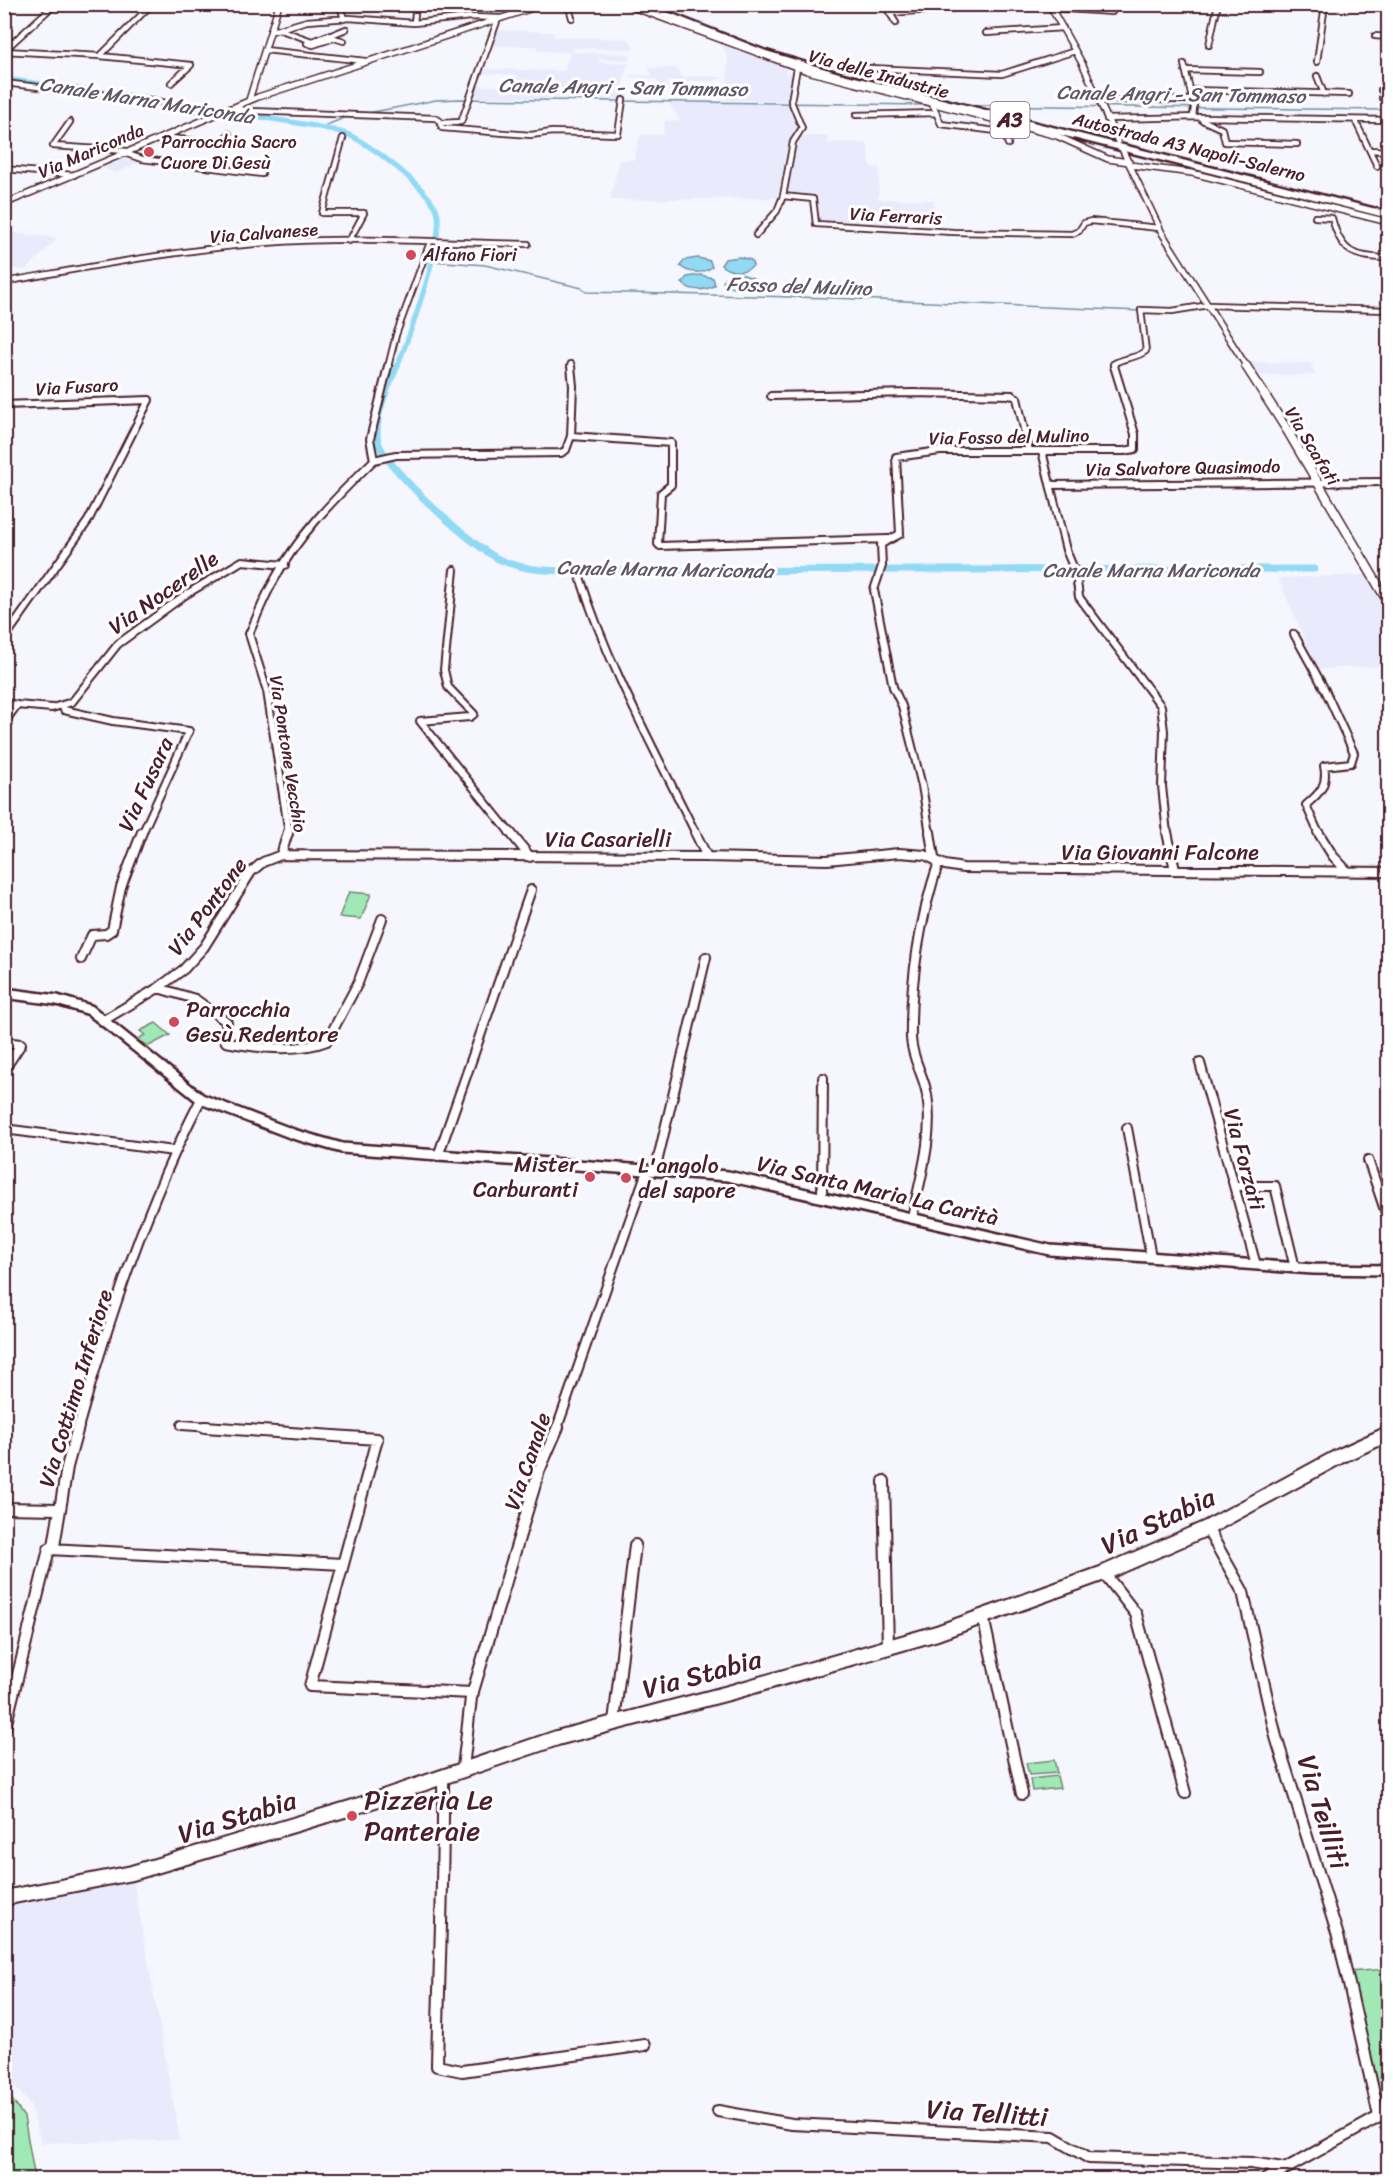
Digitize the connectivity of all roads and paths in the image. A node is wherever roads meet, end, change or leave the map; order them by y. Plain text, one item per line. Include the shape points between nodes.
1 (55, 4) edge
2 (152, 4) edge
3 (279, 4) edge
4 (307, 4) edge
5 (331, 4) edge
6 (416, 4) edge
7 (545, 4) edge
8 (568, 4) edge
9 (624, 4) edge
10 (638, 4) edge
11 (645, 4) edge
12 (884, 4) edge
13 (1011, 4) edge
14 (1218, 4) edge
15 (1325, 4) edge
16 (319, 6) edge
17 (1050, 6) edge
18 (1112, 12) dead end
19 (890, 13) junction
20 (572, 18) dead end
21 (344, 19) junction
22 (499, 19) junction
23 (274, 23) junction
24 (414, 23) junction
25 (896, 23) dead end
26 (281, 24) junction
27 (295, 24) junction
28 (1063, 28) junction
29 (284, 29) junction
30 (346, 29) dead end
31 (272, 31) junction
32 (986, 33) dead end
33 (1375, 36) dead end
34 (332, 37) junction
35 (1389, 37) edge
36 (344, 41) dead end
37 (313, 43) junction
38 (1209, 45) dead end
39 (4, 49) edge
40 (265, 50) junction
41 (1075, 51) junction
42 (302, 52) dead end
43 (100, 56) junction
44 (366, 61) junction
45 (1317, 62) dead end
46 (847, 67) dead end
47 (797, 68) junction
48 (1260, 72) dead end
49 (1317, 76) dead end
50 (4, 82) edge
51 (171, 83) dead end
52 (1190, 90) junction
53 (1381, 90) dead end
54 (1389, 90) edge
55 (1324, 94) junction
56 (1349, 94) dead end
57 (1382, 98) dead end
58 (1389, 99) edge
59 (249, 100) junction
60 (1192, 100) junction
61 (623, 101) dead end
62 (932, 103) junction
63 (1101, 104) junction
64 (225, 110) junction
65 (936, 113) junction
66 (856, 115) dead end
67 (1194, 117) junction
68 (1107, 119) junction
69 (1355, 120) junction
70 (1389, 120) edge
71 (70, 122) dead end
72 (440, 123) junction
73 (229, 134) dead end
74 (163, 137) junction
75 (344, 138) dead end
76 (1118, 142) dead end
77 (1008, 144) dead end
78 (1297, 144) dead end
79 (1122, 149) dead end
80 (1370, 150) junction
81 (1389, 151) edge
82 (127, 152) junction
83 (1377, 166) dead end
84 (1131, 167) junction
85 (4, 169) edge
86 (1144, 169) junction
87 (262, 174) dead end
88 (74, 175) junction
89 (783, 196) junction
90 (4, 204) edge
91 (1389, 213) edge
92 (1315, 217) dead end
93 (1389, 222) edge
94 (1160, 228) junction
95 (756, 235) dead end
96 (349, 241) junction
97 (431, 242) junction
98 (528, 244) dead end
99 (1389, 258) edge
100 (4, 282) edge
101 (1209, 305) junction
102 (1389, 310) edge
103 (571, 364) dead end
104 (771, 396) dead end
105 (4, 405) edge
106 (571, 436) junction
107 (1029, 451) junction
108 (1042, 451) junction
109 (377, 459) junction
110 (1316, 481) junction
111 (1389, 482) edge
112 (1050, 485) junction
113 (890, 539) junction
114 (285, 565) junction
115 (454, 570) dead end
116 (580, 577) dead end
117 (1389, 602) edge
118 (1294, 634) dead end
119 (4, 639) edge
120 (4, 702) edge
121 (16, 705) junction
122 (63, 707) junction
123 (4, 723) edge
124 (281, 855) junction
125 (530, 857) junction
126 (707, 857) junction
127 (937, 860) junction
128 (1175, 870) junction
129 (1347, 871) junction
130 (1389, 872) edge
131 (531, 890) dead end
132 (382, 919) dead end
133 (706, 957) dead end
134 (81, 959) dead end
135 (158, 988) junction
136 (4, 993) edge
137 (104, 1020) junction
138 (4, 1042) edge
139 (1200, 1063) dead end
140 (4, 1070) edge
141 (823, 1078) dead end
142 (201, 1099) junction
143 (1127, 1128) dead end
144 (4, 1129) edge
145 (174, 1151) junction
146 (438, 1156) junction
147 (1368, 1160) dead end
148 (651, 1171) junction
149 (1234, 1186) junction
150 (822, 1197) junction
151 (912, 1218) junction
152 (1389, 1219) edge
153 (1151, 1257) junction
154 (1256, 1265) junction
155 (1295, 1268) junction
156 (1389, 1270) edge
157 (182, 1425) dead end
158 (1389, 1434) edge
159 (884, 1481) dead end
160 (4, 1508) edge
161 (58, 1509) junction
162 (1207, 1528) junction
163 (635, 1545) dead end
164 (49, 1549) junction
165 (343, 1564) junction
166 (1104, 1573) junction
167 (983, 1617) junction
168 (888, 1648) junction
169 (473, 1693) junction
170 (614, 1722) junction
171 (4, 1731) edge
172 (463, 1768) junction
173 (443, 1777) junction
174 (1185, 1792) dead end
175 (1022, 1794) dead end
176 (4, 1898) edge
177 (645, 2045) dead end
178 (718, 2112) dead end
179 (1384, 2114) edge
180 (1283, 2168) junction
181 (1265, 2180) edge

1 - 39 street
2 - 43 street
3 - 23 street
4 - 16 street
5 - 21 street via 341,9
6 - 24 street
7 - 22 street
8 - 20 street
9 - 47 street, Via delle Industrie
10 - 91 highway, Autostrada A3 Napoli-Salerno / A3 via 763,53 836,75
11 - 91 highway, Autostrada A3 Napoli-Salerno / A3 via 833,72
12 - 19 street
13 - 19 street
14 - 38 street
15 - 45 street
17 - 18 street
17 - 28 street
19 - 25 street
21 - 24 street
21 - 27 street
22 - 24 street via 470,17
22 - 44 street
22 - 72 street via 461,122
23 - 26 street
23 - 31 street
26 - 27 street
26 - 29 street
27 - 29 street
28 - 32 street
28 - 41 street
29 - 31 street
29 - 37 street
30 - 34 street
31 - 40 street
33 - 35 street
34 - 36 street
34 - 37 street
37 - 42 street via 316,46
39 - 43 street
40 - 44 street
40 - 59 street
41 - 46 street via 1002,74
41 - 63 street
43 - 51 street via 191,65
44 - 59 street
47 - 62 street, Via delle Industrie
47 - 89 street via 792,103 802,128 793,142
48 - 52 street via 1184,67
49 - 55 street
50 - 64 street
52 - 55 street
52 - 60 street
53 - 54 street
55 - 56 street
57 - 58 street
59 - 64 street
60 - 63 street
60 - 67 street
61 - 72 street via 618,134 483,133 443,129
62 - 65 street
62 - 84 street, Via delle Industrie via 1065,138 1106,160
63 - 68 street
64 - 72 street via 435,118
64 - 74 street, Via Mariconda
65 - 66 street
65 - 77 street via 945,125 1004,132
67 - 68 street
67 - 69 street
67 - 78 street via 1222,129 1225,142
68 - 76 street
69 - 70 street
69 - 80 street
71 - 82 street via 53,146
73 - 74 street via 219,144
74 - 82 street, Via Mariconda
75 - 96 street via 322,213 364,213
79 - 84 street, Via Scafati
80 - 81 street
80 - 83 street
82 - 87 street via 142,159
82 - 88 street, Via Mariconda
84 - 86 street
84 - 86 street, Via delle Industrie
84 - 94 street, Via Scafati
85 - 88 street
86 - 93 street, Via delle Industrie via 1192,173
88 - 90 street, Via Mariconda
89 - 94 street, Via Ferraris via 813,199 814,222 828,225 1064,234 1076,233 1091,221
89 - 95 street via 777,211
92 - 99 street via 1332,218 1337,240 1346,250
94 - 101 street, Via Scafati
96 - 97 street, Via Calvanese
96 - 100 street, Via Calvanese via 256,244
97 - 98 street, Via Calvanese
97 - 109 street via 396,335 380,397 370,439
101 - 102 street, Via Fosso del Mulino
101 - 108 street, Via Fosso del Mulino via 1141,311 1146,351 1113,364 1135,434 1135,449
101 - 110 street, Via Scafati
103 - 106 street
104 - 107 street via 1012,395 1017,399
105 - 119 street, Via Fusaro via 149,400 88,521
106 - 109 street via 561,453 396,455
106 - 113 street via 671,443 671,485 661,493 660,546
107 - 108 street, Via Fosso del Mulino
107 - 113 street, Via Fosso del Mulino via 940,451 896,457 900,534
108 - 112 street
109 - 114 street, Via Pontone Vecchio via 307,531
110 - 111 street, Via Salvatore Quasimodo
110 - 112 street, Via Salvatore Quasimodo
110 - 117 street, Via Scafati
112 - 128 street via 1079,597 1161,706 1165,718 1161,777 1167,840
113 - 127 street via 881,544 881,569 874,591 893,687 902,706
114 - 122 street, Via Nocerelle via 242,561 185,596 118,644 72,702
114 - 124 street, Via Pontone Vecchio via 249,634 267,691 289,836
115 - 125 street via 444,670 448,687 474,714 420,721
116 - 126 street via 620,679
118 - 129 street via 1354,753 1351,763 1324,766 1328,778 1323,791 1306,805 1317,835
120 - 121 street
121 - 122 street
121 - 123 street
122 - 134 street, Via Fusara via 113,721 189,731 130,859 112,930 91,936
124 - 125 street, Via Casarielli
124 - 135 street, Via Pontone via 251,872 204,947 184,969
125 - 126 street, Via Casarielli
126 - 127 street, Via Casarielli via 836,860 899,853
127 - 128 street, Via Giovanni Falcone via 963,868
127 - 151 street via 910,1030 913,1057 928,1098
128 - 129 street, Via Giovanni Falcone
129 - 130 street, Via Giovanni Falcone
131 - 146 street
132 - 135 street via 358,983 322,1044 302,1048 230,1043 224,1038 227,1022 203,1003
133 - 148 street, Via Canale
135 - 137 street, Via Pontone
136 - 137 street, Via Santa Maria La Carità via 71,1003
137 - 142 street, Via Santa Maria La Carità
138 - 140 street via 21,1044
139 - 149 street, Via Forzati
141 - 150 street
142 - 145 street, Via Cottimo Inferiore
142 - 146 street, Via Santa Maria La Carità via 321,1144
143 - 153 street
144 - 145 street
145 - 161 street, Via Cottimo Inferiore via 142,1227 85,1403
146 - 148 street, Via Santa Maria La Carità
147 - 152 street
148 - 150 street, Via Santa Maria La Carità via 728,1176
148 - 169 street, Via Canale via 539,1471
149 - 154 street, Via Forzati
149 - 155 street via 1275,1186
150 - 151 street, Via Santa Maria La Carità
151 - 153 street, Via Santa Maria La Carità via 1050,1250
153 - 154 street, Via Santa Maria La Carità
154 - 155 street, Via Santa Maria La Carità
155 - 156 street, Via Santa Maria La Carità
157 - 165 street via 375,1438 377,1444
158 - 162 main road, Via Stabia
159 - 168 street
160 - 161 street
161 - 164 street, Via Cottimo Inferiore via 54,1546
162 - 166 main road, Via Stabia
162 - 179 street, Via Teilliti via 1243,1592 1276,1737 1338,1936
163 - 170 street
164 - 165 street
164 - 171 street, Via Cottimo Inferiore
165 - 169 street via 310,1686
166 - 167 main road, Via Stabia
166 - 174 street via 1136,1614
167 - 168 main road, Via Stabia
167 - 175 street
168 - 170 main road, Via Stabia
169 - 172 street, Via Canale
170 - 172 main road, Via Stabia
172 - 173 main road, Via Stabia
173 - 176 main road, Via Stabia via 132,1874
173 - 177 street via 436,2066 462,2071
178 - 180 street, Via Tellitti via 792,2124 1053,2137 1089,2158 1251,2163
179 - 180 street
180 - 181 street

